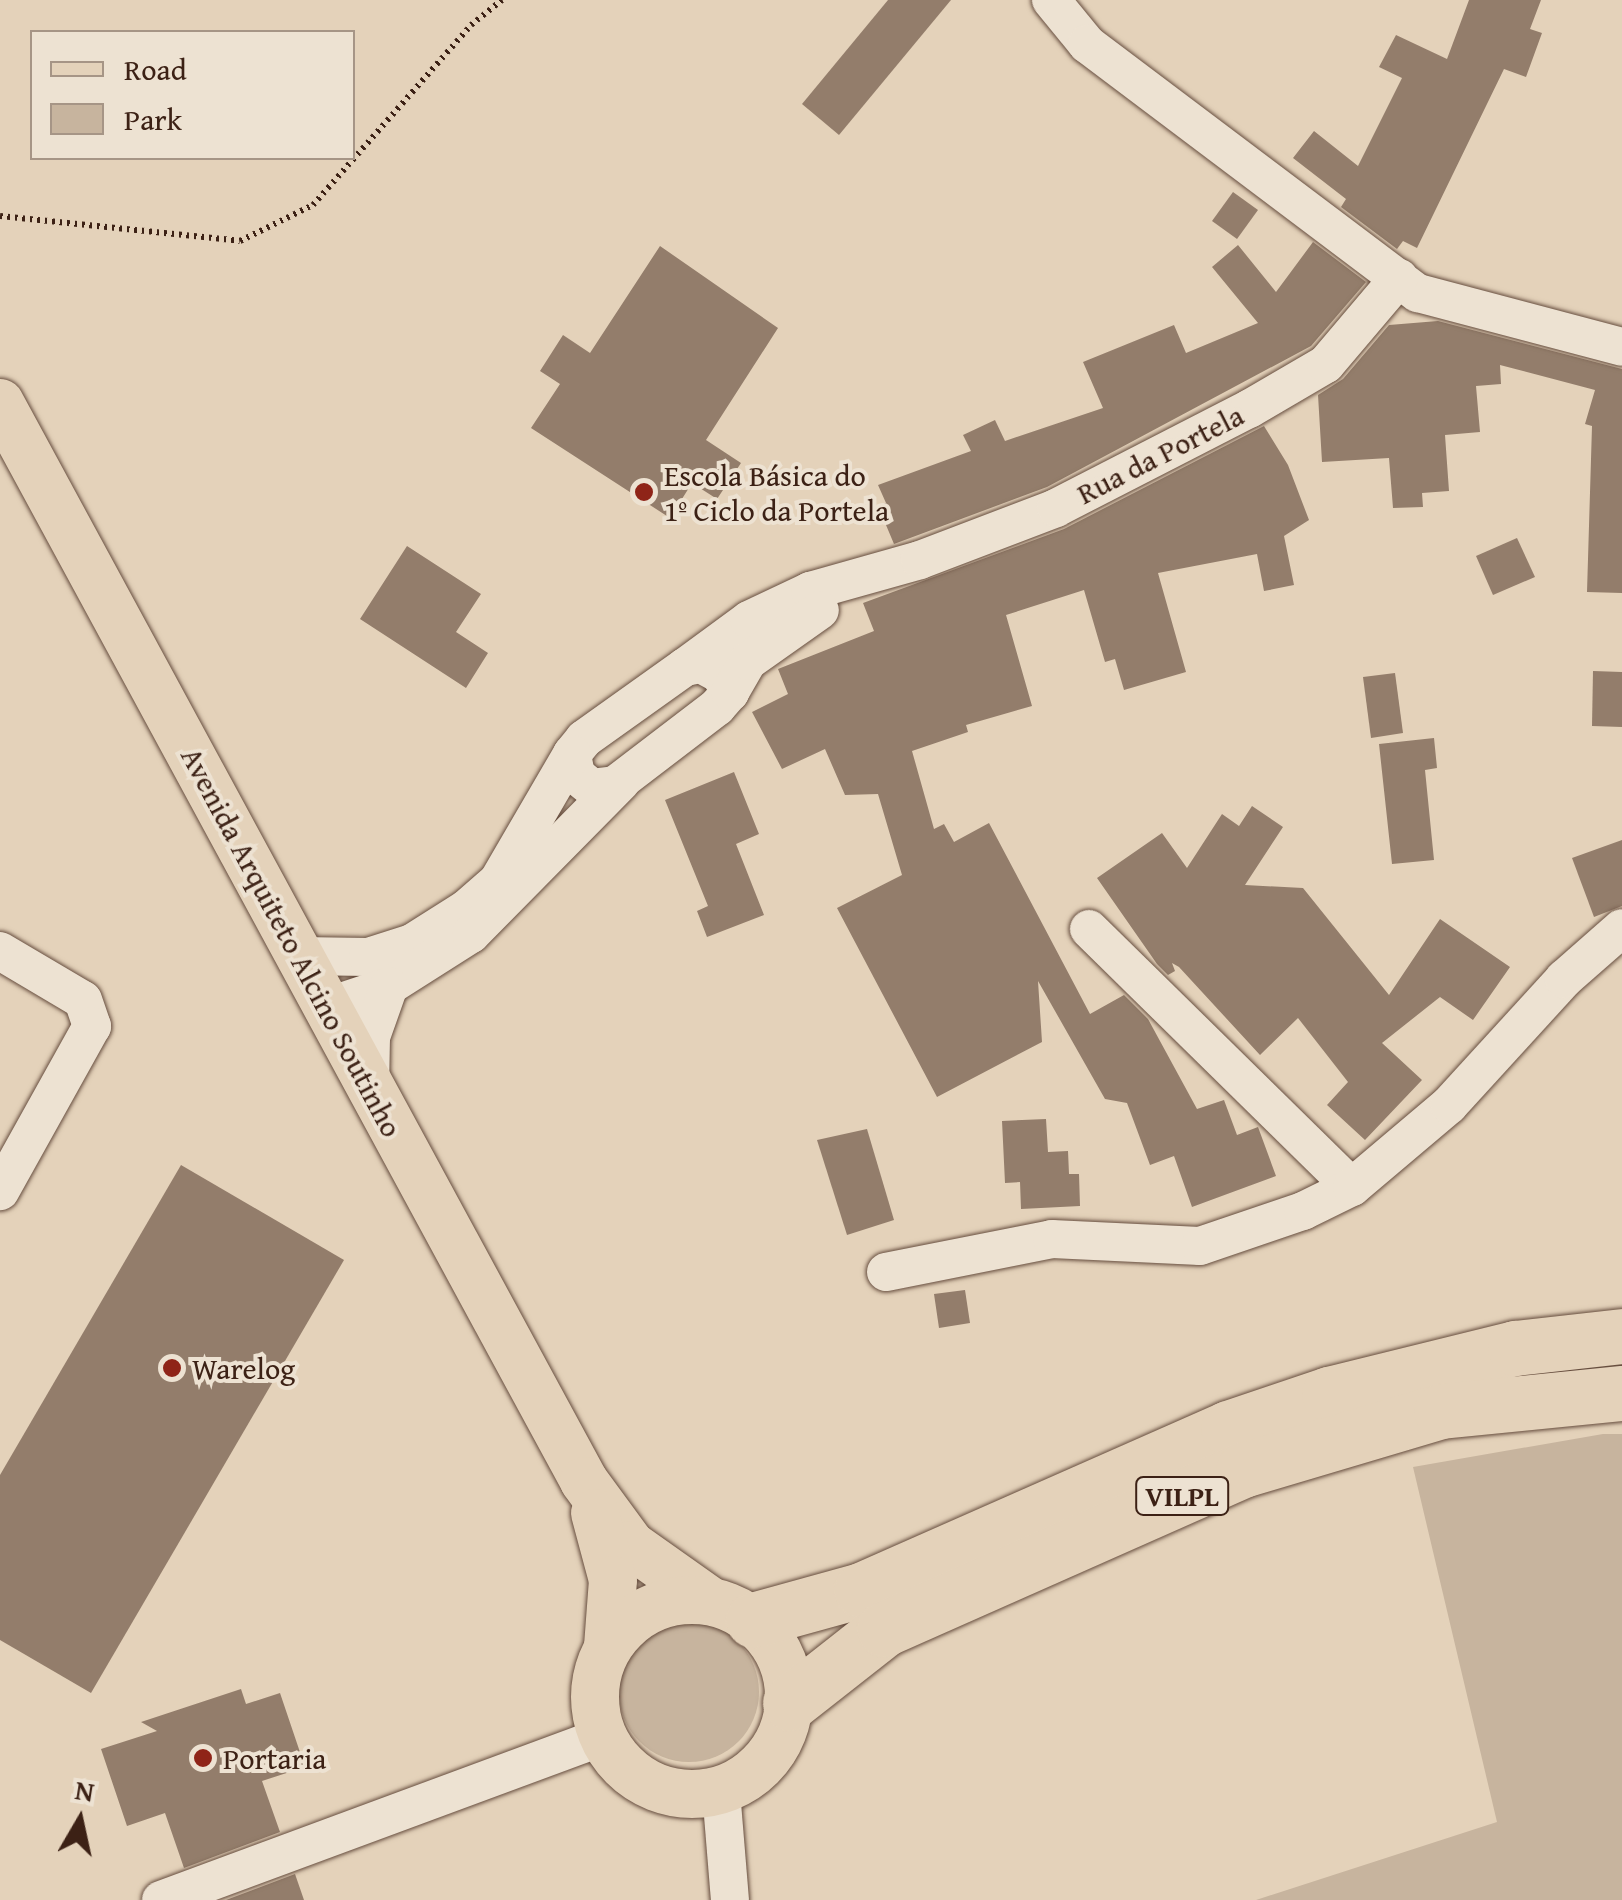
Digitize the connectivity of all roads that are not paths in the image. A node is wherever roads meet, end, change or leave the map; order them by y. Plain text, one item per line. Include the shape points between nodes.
1 (1051, 0) edge
2 (1399, 278) junction
3 (1622, 347) edge
4 (0, 403) edge
5 (882, 572) junction
6 (686, 667) junction
7 (730, 692) junction
8 (572, 754) junction
9 (636, 769) junction
10 (1622, 928) edge
11 (1089, 929) dead end
12 (0, 951) edge
13 (299, 956) junction
14 (388, 986) junction
15 (326, 1007) junction
16 (370, 1088) junction
17 (1352, 1188) junction
18 (0, 1191) edge
19 (886, 1272) dead end
20 (1622, 1336) edge
21 (1622, 1393) edge
22 (584, 1482) junction
23 (731, 1610) junction
24 (608, 1646) junction
25 (790, 1704) junction
26 (602, 1737) junction
27 (721, 1791) junction
28 (161, 1900) edge
29 (730, 1900) edge

1 - 2 street via 1087,44
2 - 3 street via 1418,292
2 - 5 street, Rua da Portela via 1326,364 1249,409 1056,508
4 - 13 main road, Avenida Arquiteto Alcino Soutinho
5 - 6 street, Rua da Portela via 810,591 749,620
5 - 7 street, Rua da Portela via 775,636 748,661
6 - 7 street via 701,664 720,674
6 - 8 street, Rua da Portela
7 - 9 street, Rua da Portela
8 - 9 street, Rua da Portela via 576,775 592,788 615,785
8 - 13 street, Rua da Portela via 517,854 466,909 412,944 368,957
9 - 14 street, Rua da Portela via 580,816 502,908
10 - 17 street via 1564,979 1448,1105
11 - 17 street
12 - 18 street via 92,1010 92,1026
13 - 15 main road, Avenida Arquiteto Alcino Soutinho
14 - 15 street, Rua da Portela
14 - 16 street via 372,1036
15 - 16 main road, Avenida Arquiteto Alcino Soutinho
16 - 22 main road, Avenida Arquiteto Alcino Soutinho
17 - 19 street via 1200,1246 1052,1239
20 - 23 highway, VILPL via 1515,1348 1329,1394 1228,1428 861,1590
21 - 25 highway, VILPL via 1442,1411 1243,1470 884,1629
22 - 23 main road, Avenida Arquiteto Alcino Soutinho via 632,1545
22 - 24 main road, Avenida Arquiteto Alcino Soutinho via 614,1580
23 - 24 main road via 670,1602 635,1617
23 - 25 main road via 782,1657
24 - 26 main road via 594,1690
25 - 27 main road via 786,1727 761,1766
26 - 27 main road via 614,1757 651,1786 674,1794
26 - 28 street
27 - 29 street

